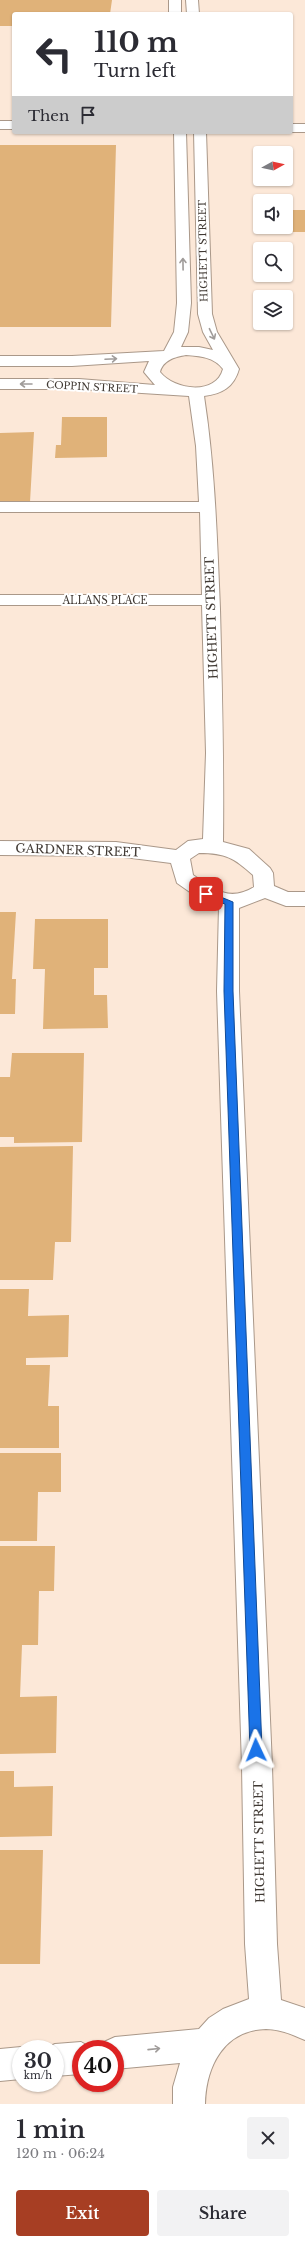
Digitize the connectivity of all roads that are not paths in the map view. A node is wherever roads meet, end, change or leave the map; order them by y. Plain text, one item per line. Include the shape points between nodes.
1 (175, 0) edge
2 (192, 0) edge
3 (175, 12) edge
4 (193, 12) edge
5 (0, 125) edge
6 (12, 125) edge
7 (293, 128) edge
8 (305, 128) edge
9 (180, 134) edge
10 (200, 134) edge
11 (168, 355) junction
12 (0, 361) edge
13 (229, 364) junction
14 (0, 384) edge
15 (190, 392) junction
16 (0, 507) edge
17 (208, 507) junction
18 (0, 600) edge
19 (211, 600) junction
20 (214, 846) junction
21 (0, 848) edge
22 (180, 857) junction
23 (264, 890) junction
24 (305, 898) edge
25 (229, 902) junction
26 (266, 2013) junction
27 (305, 2024) edge
28 (206, 2044) junction
29 (124, 2052) edge
30 (12, 2064) edge
31 (0, 2065) edge
32 (189, 2104) edge

1 - 3 street
2 - 4 street
5 - 6 street
7 - 8 street
11 -> 9 street, HIGHETT STREET via 181,332 184,303
10 -> 13 street, HIGHETT STREET via 204,314 210,332
12 -> 11 street, COPPIN STREET via 72,361
11 - 13 street, COPPIN STREET via 186,351 204,352
11 - 15 street, HIGHETT STREET via 153,367 154,376 168,388
13 - 15 street via 232,373 226,382 213,389
15 -> 14 street, COPPIN STREET via 79,384
15 - 17 street, HIGHETT STREET via 204,446
16 - 17 street
17 - 19 street, HIGHETT STREET
18 - 19 street, ALLANS PLACE
19 - 20 street, HIGHETT STREET via 215,753
20 - 22 street via 195,846
20 - 23 street via 242,854 263,873
21 - 22 street, GARDNER STREET via 116,850
22 - 25 street via 184,878 206,894
23 - 24 street via 286,899
23 - 25 street via 250,900
25 - 26 street, HIGHETT STREET via 228,991 257,1766 261,1944
26 - 27 street via 286,2016
26 - 28 street via 244,2017 222,2028
29 -> 28 street
28 - 32 street via 193,2068
30 - 31 street

